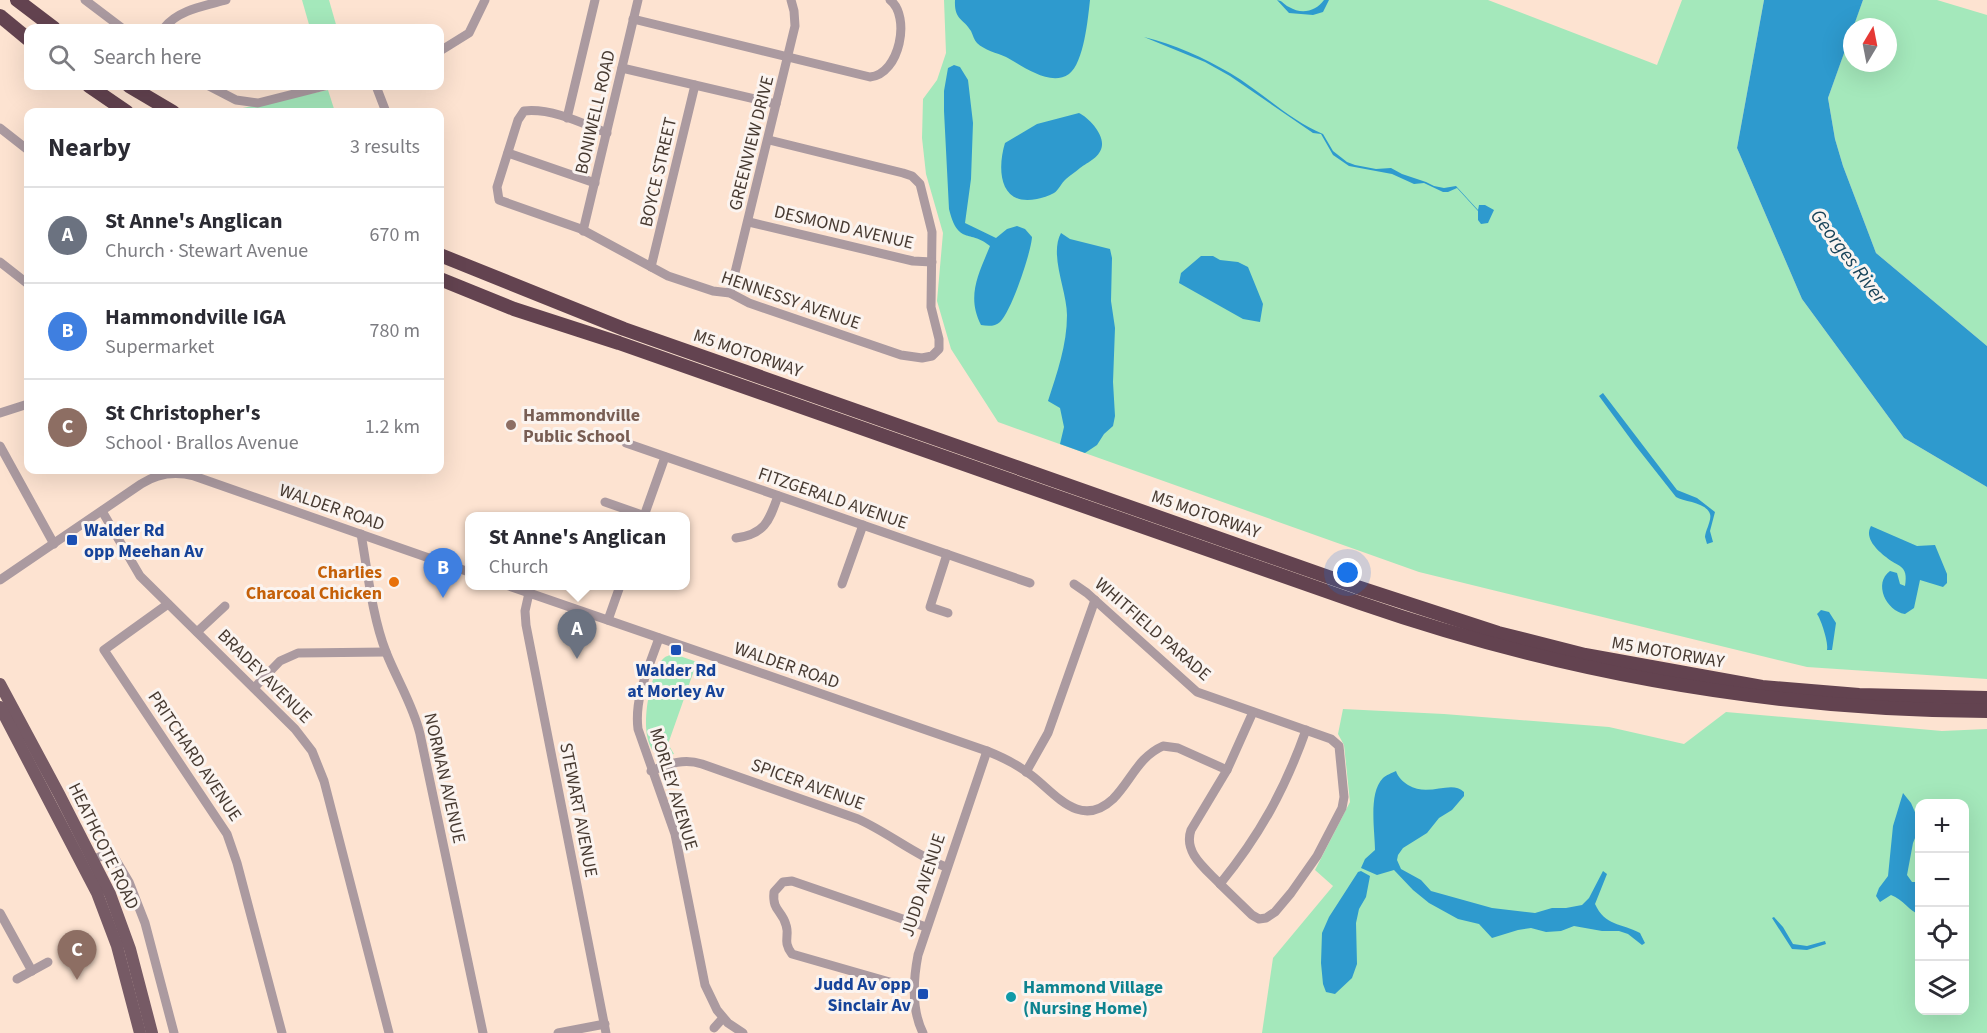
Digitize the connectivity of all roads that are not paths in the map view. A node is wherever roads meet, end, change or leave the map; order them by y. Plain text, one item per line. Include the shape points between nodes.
1 (17, 0) edge
2 (85, 0) edge
3 (226, 0) edge
4 (485, 0) edge
5 (596, 0) edge
6 (638, 0) edge
7 (791, 0) edge
8 (890, 0) edge
9 (0, 16) edge
10 (633, 20) junction
11 (49, 24) edge
12 (117, 24) edge
13 (167, 24) edge
14 (24, 36) edge
15 (444, 49) edge
16 (788, 57) junction
17 (622, 68) junction
18 (695, 85) junction
19 (95, 90) edge
20 (136, 90) edge
21 (217, 90) edge
22 (309, 90) edge
23 (378, 90) edge
24 (776, 104) junction
25 (121, 108) edge
26 (166, 108) edge
27 (384, 108) edge
28 (567, 118) junction
29 (0, 128) edge
30 (607, 133) junction
31 (769, 140) junction
32 (24, 147) edge
33 (508, 153) junction
34 (595, 183) junction
35 (749, 222) junction
36 (583, 231) junction
37 (444, 257) edge
38 (0, 262) edge
39 (932, 262) junction
40 (651, 267) junction
41 (24, 281) edge
42 (444, 281) edge
43 (730, 293) junction
44 (24, 405) edge
45 (0, 413) edge
46 (626, 443) dead end
47 (0, 446) edge
48 (665, 457) junction
49 (164, 474) edge
50 (185, 474) edge
51 (778, 496) junction
52 (605, 502) dead end
53 (102, 511) junction
54 (634, 512) edge
55 (646, 512) edge
56 (863, 525) junction
57 (361, 534) junction
58 (736, 538) dead end
59 (54, 544) junction
60 (947, 554) junction
61 (465, 571) edge
62 (0, 580) edge
63 (1030, 583) dead end
64 (842, 584) dead end
65 (1074, 584) dead end
66 (523, 590) edge
67 (618, 590) edge
68 (529, 592) junction
69 (1095, 600) junction
70 (168, 604) junction
71 (225, 606) dead end
72 (948, 613) dead end
73 (608, 620) junction
74 (197, 632) junction
75 (659, 638) junction
76 (386, 652) junction
77 (0, 684) edge
78 (254, 688) junction
79 (1987, 698) edge
80 (0, 707) edge
81 (1987, 711) edge
82 (1253, 712) junction
83 (1306, 730) junction
84 (987, 751) junction
85 (1227, 770) junction
86 (651, 771) junction
87 (1026, 772) junction
88 (94, 859) junction
89 (946, 867) junction
90 (1220, 884) junction
91 (0, 913) edge
92 (926, 927) junction
93 (48, 962) dead end
94 (32, 971) junction
95 (17, 979) dead end
96 (914, 989) junction
97 (723, 1018) junction
98 (606, 1028) edge
99 (714, 1028) dead end
100 (140, 1033) edge
101 (152, 1033) edge
102 (174, 1033) edge
103 (282, 1033) edge
104 (389, 1033) edge
105 (483, 1033) edge
106 (558, 1033) edge
107 (743, 1033) edge
108 (923, 1033) edge

1 - 11 highway
2 - 12 street
3 - 13 street via 181,13
4 - 15 street via 469,33
5 - 28 street
6 - 10 street, BONIWELL ROAD
7 - 16 street, GREENVIEW DRIVE via 795,26
8 - 16 street via 899,13 900,42 896,57 879,76
9 - 14 highway
10 - 16 street
10 - 17 street, BONIWELL ROAD
16 - 24 street, GREENVIEW DRIVE
17 - 18 street
17 - 30 street, BONIWELL ROAD
18 - 24 street
18 - 40 street, BOYCE STREET
19 - 25 highway
20 - 26 highway
21 - 22 street via 236,100 258,103
23 - 27 street
24 - 31 street, GREENVIEW DRIVE
28 - 30 street, HENNESSY AVENUE
28 - 33 street, HENNESSY AVENUE via 524,111
29 - 32 street
30 - 34 street, BONIWELL ROAD
31 - 35 street, GREENVIEW DRIVE
31 - 39 street, HENNESSY AVENUE via 912,176 920,184 932,232
33 - 34 street
33 - 36 street, HENNESSY AVENUE via 497,187 499,200
34 - 36 street, BONIWELL ROAD
35 - 39 street, DESMOND AVENUE via 913,261
35 - 43 street, GREENVIEW DRIVE
36 - 40 street, HENNESSY AVENUE
37 - 79 highway, M5 MOTORWAY via 624,329 1498,633 1585,655 1762,687 1859,695
38 - 41 street
39 - 43 street, HENNESSY AVENUE via 931,307 939,349 922,358 890,351
40 - 43 street, HENNESSY AVENUE via 713,291
42 - 81 highway, M5 MOTORWAY via 514,309 1478,641 1612,674 1726,692 1895,709
44 - 45 street
46 - 48 street, FITZGERALD AVENUE
47 - 59 street
48 - 51 street, FITZGERALD AVENUE
48 - 55 street
49 - 53 street, WALDER ROAD via 146,481
50 - 57 street, WALDER ROAD
51 - 56 street, FITZGERALD AVENUE
51 - 58 street via 762,528 751,536
52 - 54 street
53 - 59 street, WALDER ROAD
53 - 70 street, BRADEY AVENUE via 134,568
56 - 60 street, FITZGERALD AVENUE
56 - 64 street
57 - 61 street, WALDER ROAD
57 - 76 street, NORMAN AVENUE
59 - 62 street, WALDER ROAD
60 - 63 street, FITZGERALD AVENUE
60 - 72 street via 930,607
65 - 69 street, WHITFIELD PARADE
66 - 68 street, WALDER ROAD
67 - 73 street
68 - 73 street, WALDER ROAD
68 - 98 street, STEWART AVENUE via 526,625
69 - 82 street, WHITFIELD PARADE via 1197,692
69 - 87 street via 1048,733
70 - 74 street, BRADEY AVENUE
70 - 103 street, PRITCHARD AVENUE via 104,651 227,834
71 - 74 street
73 - 75 street, WALDER ROAD
74 - 78 street, BRADEY AVENUE
75 - 84 street, WALDER ROAD
75 - 86 street, MORLEY AVENUE via 636,715
76 - 78 street via 298,653 280,661
76 - 105 street, NORMAN AVENUE via 420,734
77 - 88 main road, HEATHCOTE ROAD
78 - 104 street, BRADEY AVENUE via 302,736 319,766
80 - 100 main road, HEATHCOTE ROAD via 97,892 117,946
82 - 83 street, WHITFIELD PARADE
82 - 85 street
83 - 90 street via 1269,815
83 - 90 street, WHITFIELD PARADE via 1335,741 1340,750 1345,801 1326,840 1292,893 1266,918 1252,915
84 - 87 street, WALDER ROAD
84 - 89 street, JUDD AVENUE
85 - 87 street, WALDER ROAD via 1178,748 1163,746 1142,761 1112,800 1085,810 1065,805
85 - 90 street via 1188,838 1195,858
86 - 89 street, SPICER AVENUE via 678,761 702,764 858,819
86 - 97 street, MORLEY AVENUE via 675,834 705,985
88 - 101 main road, HEATHCOTE ROAD via 126,936
88 - 102 street via 115,856 126,876 147,931
89 - 92 street, JUDD AVENUE
91 - 94 street
92 - 96 street, JUDD AVENUE
92 - 96 street via 792,881 779,884 774,892 775,908 786,923 786,942 792,954
93 - 94 street
94 - 95 street
96 - 108 street, JUDD AVENUE
97 - 99 street
97 - 107 street, MORLEY AVENUE
98 - 106 street

